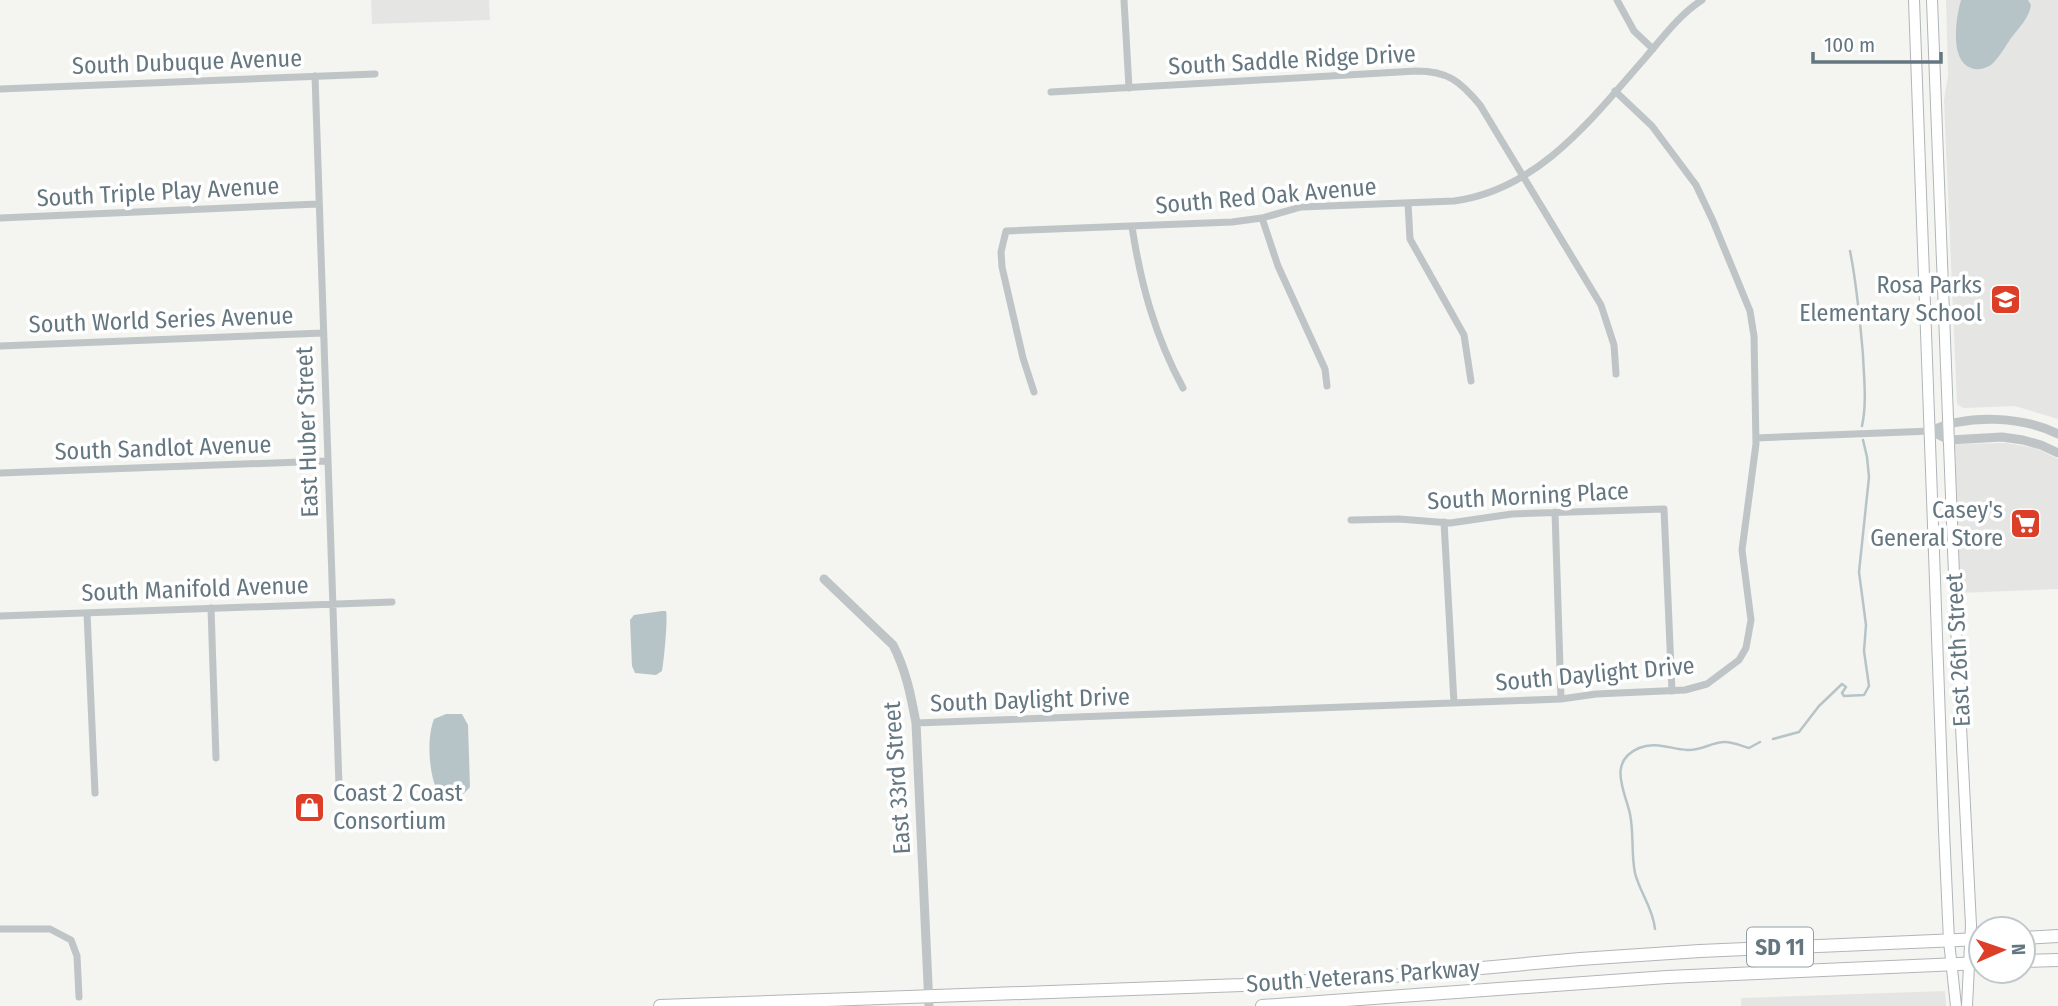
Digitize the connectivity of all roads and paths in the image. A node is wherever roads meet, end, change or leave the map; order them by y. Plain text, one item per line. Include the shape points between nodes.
1 (1125, 0) edge
2 (1617, 0) edge
3 (1702, 0) edge
4 (1914, 0) edge
5 (1932, 0) edge
6 (1653, 49) junction
7 (375, 74) dead end
8 (315, 76) junction
9 (1129, 88) junction
10 (0, 89) edge
11 (1051, 92) dead end
12 (1615, 92) junction
13 (1523, 177) junction
14 (1408, 203) junction
15 (318, 204) junction
16 (0, 218) edge
17 (1262, 218) junction
18 (1132, 228) junction
19 (323, 333) junction
20 (0, 346) edge
21 (1616, 374) dead end
22 (1471, 381) dead end
23 (1327, 386) dead end
24 (1183, 388) dead end
25 (1034, 392) dead end
26 (1948, 422) junction
27 (1931, 431) junction
28 (2058, 434) edge
29 (1756, 438) junction
30 (1949, 440) junction
31 (2058, 453) edge
32 (327, 461) junction
33 (0, 473) edge
34 (1555, 513) junction
35 (1351, 520) dead end
36 (1444, 522) junction
37 (824, 579) dead end
38 (392, 602) dead end
39 (332, 603) junction
40 (211, 608) junction
41 (88, 613) junction
42 (0, 616) edge
43 (1672, 691) junction
44 (1562, 699) junction
45 (1454, 703) junction
46 (916, 723) junction
47 (216, 758) dead end
48 (339, 786) dead end
49 (94, 793) dead end
50 (1975, 915) edge
51 (0, 929) edge
52 (2058, 936) edge
53 (2037, 937) edge
54 (1967, 940) edge
55 (1949, 941) junction
56 (2058, 960) edge
57 (2037, 961) edge
58 (1967, 963) edge
59 (1952, 964) junction
60 (1971, 985) edge
61 (79, 997) dead end
62 (929, 1001) edge
63 (660, 1006) edge
64 (1262, 1006) edge
65 (1956, 1006) edge
66 (1967, 1006) edge

1 - 9 street
2 - 6 street via 1633,31
3 - 6 street, South Red Oak Avenue
4 - 27 main road, East 26th Street
5 - 26 main road, East 26th Street
6 - 12 street, South Red Oak Avenue
7 - 8 street, South Dubuque Avenue
8 - 10 street, South Dubuque Avenue
8 - 15 street, East Huber Street
9 - 11 street, South Saddle Ridge Drive
9 - 13 street, South Saddle Ridge Drive via 1439,73 1455,80 1480,104
12 - 13 street, South Red Oak Avenue via 1570,141
12 - 29 street, South Daylight Drive via 1652,126 1688,173 1741,286 1754,336
13 - 14 street, South Red Oak Avenue via 1470,199
13 - 21 street, South Saddle Ridge Drive via 1601,305 1614,345
14 - 17 street, South Red Oak Avenue via 1301,208
14 - 22 street via 1409,239 1464,335
15 - 16 street, South Triple Play Avenue
15 - 19 street, East Huber Street
17 - 18 street, South Red Oak Avenue
17 - 23 street via 1278,266 1325,369
18 - 24 street via 1147,303
18 - 25 street, South Red Oak Avenue via 1006,232 1002,267
19 - 20 street, South World Series Avenue
19 - 32 street, East Huber Street
26 - 27 street
26 - 28 street via 2015,421
26 - 30 main road, East 26th Street
27 - 29 street
27 - 30 street
27 - 55 main road, East 26th Street
29 - 43 street, South Daylight Drive via 1742,550 1751,620 1746,648 1719,677 1695,688
30 - 31 street via 2013,438
30 - 50 main road, East 26th Street
32 - 33 street, South Sandlot Avenue
32 - 39 street, East Huber Street
34 - 36 street, South Morning Place
34 - 43 street, South Morning Place via 1664,509
34 - 44 street
35 - 36 street, South Morning Place
36 - 45 street
37 - 46 street, East 33rd Street via 892,645 905,672
38 - 39 street, South Manifold Avenue
39 - 40 street, South Manifold Avenue
39 - 48 street, East Huber Street
40 - 41 street, South Manifold Avenue
40 - 47 street
41 - 42 street, South Manifold Avenue
41 - 49 street
43 - 44 street, South Daylight Drive
44 - 45 street, South Daylight Drive
45 - 46 street, South Daylight Drive
46 - 62 street, East 33rd Street
51 - 61 street via 51,929 71,940 77,956
52 - 53 highway
54 - 55 highway, South Veterans Parkway / SD 11
55 - 59 main road, East 26th Street
55 - 62 highway, South Veterans Parkway / SD 11 via 1660,954 1393,976
56 - 57 highway
58 - 59 highway, South Veterans Parkway / SD 11
59 - 64 highway, South Veterans Parkway / SD 11 via 1667,977
59 - 65 main road, East 26th Street
60 - 66 main road, East 26th Street
62 - 63 highway, South Veterans Parkway / SD 11

